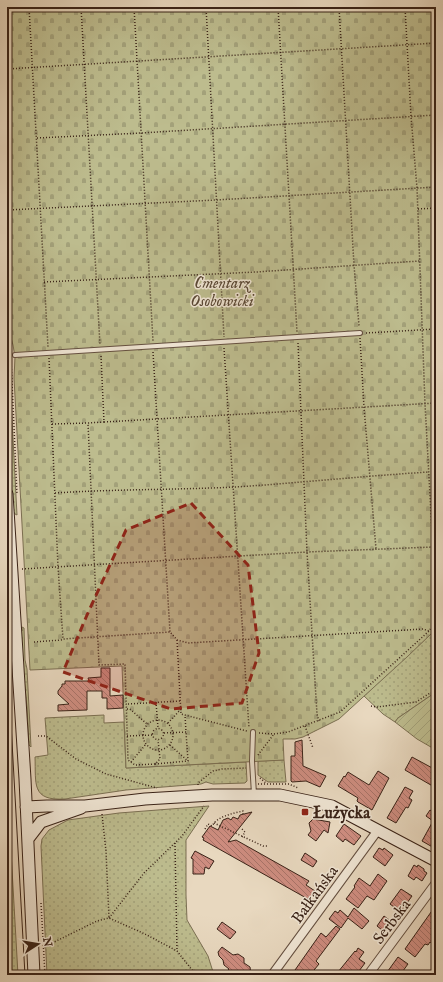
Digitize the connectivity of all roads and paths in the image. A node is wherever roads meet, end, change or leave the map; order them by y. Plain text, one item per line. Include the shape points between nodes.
1 (29, 7) edge
2 (81, 7) edge
3 (134, 7) edge
4 (206, 7) edge
5 (278, 7) edge
6 (339, 7) edge
7 (405, 7) edge
8 (436, 43) edge
9 (407, 44) junction
10 (341, 49) junction
11 (281, 52) junction
12 (209, 57) junction
13 (137, 61) junction
14 (85, 64) junction
15 (33, 67) junction
16 (7, 69) edge
17 (436, 115) edge
18 (411, 116) junction
19 (346, 120) junction
20 (285, 124) junction
21 (213, 128) junction
22 (141, 133) junction
23 (88, 135) junction
24 (37, 138) junction
25 (436, 187) edge
26 (7, 188) edge
27 (416, 188) junction
28 (350, 192) junction
29 (289, 196) junction
30 (216, 200) junction
31 (145, 204) junction
32 (92, 206) junction
33 (40, 208) junction
34 (418, 208) junction
35 (436, 208) edge
36 (8, 211) edge
37 (7, 254) edge
38 (419, 262) junction
39 (354, 265) junction
40 (294, 269) junction
41 (221, 273) junction
42 (149, 277) junction
43 (97, 280) junction
44 (44, 282) junction
45 (7, 310) edge
46 (436, 329) edge
47 (422, 330) junction
48 (360, 333) junction
49 (298, 338) junction
50 (224, 342) junction
51 (153, 347) junction
52 (101, 350) junction
53 (49, 353) junction
54 (15, 355) dead end
55 (436, 403) edge
56 (425, 404) junction
57 (364, 407) junction
58 (301, 411) junction
59 (229, 414) junction
60 (157, 418) junction
61 (104, 422) junction
62 (88, 423) junction
63 (52, 424) junction
64 (430, 472) junction
65 (370, 475) junction
66 (304, 481) junction
67 (233, 487) junction
68 (161, 488) junction
69 (91, 491) junction
70 (55, 493) junction
71 (7, 494) edge
72 (18, 500) dead end
73 (433, 547) junction
74 (376, 549) junction
75 (307, 552) junction
76 (237, 556) junction
77 (166, 560) junction
78 (95, 565) junction
79 (58, 567) junction
80 (22, 569) dead end
81 (436, 606) edge
82 (436, 620) edge
83 (429, 631) junction
84 (170, 632) junction
85 (312, 636) junction
86 (98, 637) junction
87 (64, 639) junction
88 (176, 640) junction
89 (243, 640) junction
90 (34, 642) dead end
91 (436, 692) edge
92 (180, 701) junction
93 (156, 702) junction
94 (127, 704) junction
95 (372, 706) dead end
96 (127, 709) junction
97 (181, 709) junction
98 (184, 715) junction
99 (157, 719) junction
100 (319, 721) junction
101 (168, 723) junction
102 (146, 724) junction
103 (305, 726) junction
104 (158, 728) junction
105 (186, 732) junction
106 (253, 732) joint
107 (164, 733) junction
108 (174, 733) junction
109 (153, 734) junction
110 (274, 734) junction
111 (38, 736) dead end
112 (127, 736) junction
113 (143, 736) junction
114 (158, 740) junction
115 (146, 744) junction
116 (170, 745) junction
117 (313, 748) dead end
118 (159, 750) junction
119 (256, 757) dead end
120 (188, 761) junction
121 (131, 762) junction
122 (155, 764) junction
123 (252, 767) junction
124 (257, 776) dead end
125 (267, 784) dead end
126 (198, 786) dead end
127 (158, 788) dead end
128 (254, 794) junction
129 (205, 804) dead end
130 (86, 806) junction
131 (26, 807) junction
132 (102, 814) dead end
133 (243, 814) dead end
134 (42, 822) junction
135 (214, 823) junction
136 (205, 829) dead end
137 (242, 829) dead end
138 (378, 830) junction
139 (242, 837) junction
140 (28, 839) junction
141 (174, 843) junction
142 (268, 846) dead end
143 (436, 862) edge
144 (436, 883) edge
145 (41, 902) dead end
146 (109, 918) junction
147 (7, 942) edge
148 (44, 947) junction
149 (177, 951) junction
150 (9, 975) edge
151 (34, 975) edge
152 (45, 975) edge
153 (196, 975) edge
154 (272, 975) edge
155 (368, 975) edge

1 - 15 path
2 - 14 path
3 - 13 path
4 - 12 path
5 - 11 path
6 - 10 path
7 - 9 path
8 - 9 path
9 - 10 path
9 - 18 path
10 - 11 path
10 - 19 path
11 - 12 path
11 - 20 path
12 - 13 path
12 - 21 path
13 - 14 path
13 - 22 path
14 - 15 path
14 - 23 path
15 - 16 path
15 - 24 path
17 - 18 path
18 - 19 path
18 - 27 path
19 - 20 path
19 - 28 path
20 - 21 path
20 - 29 path
21 - 22 path
21 - 30 path
22 - 23 path
22 - 31 path
23 - 24 path
23 - 32 path
24 - 33 path
25 - 27 path
26 - 36 path
27 - 28 path
27 - 34 path
28 - 29 path
28 - 39 path
29 - 30 path
29 - 40 path
30 - 31 path
30 - 41 path
31 - 32 path
31 - 42 path
32 - 33 path
32 - 43 path
33 - 36 path
33 - 44 path
34 - 35 path
34 - 38 path
36 - 37 path
38 - 39 path
38 - 47 path
39 - 40 path
39 - 48 path
40 - 41 path
40 - 49 path
41 - 42 path
41 - 50 path
42 - 43 path
42 - 51 path
43 - 44 path
43 - 52 path
44 - 53 path
45 - 72 path
46 - 47 path
47 - 48 path
47 - 56 path
48 - 49 lane
48 - 57 path
49 - 50 lane
49 - 58 path
50 - 51 lane
50 - 59 path
51 - 52 lane
51 - 60 path
52 - 53 lane
52 - 61 path
53 - 54 lane
53 - 63 path
55 - 56 path
56 - 57 path
56 - 64 path
57 - 58 path
57 - 65 path
58 - 59 path
58 - 66 path
59 - 60 path
59 - 67 path
60 - 61 path
60 - 68 path
61 - 62 path
62 - 63 path
62 - 69 path
63 - 70 path
64 - 65 path
64 - 73 path
65 - 66 path
65 - 74 path
66 - 67 path
66 - 75 path
67 - 68 path
67 - 76 path
68 - 69 path
68 - 77 path
69 - 70 path
69 - 78 path
70 - 79 path
71 - 131 street
73 - 74 path
73 - 81 path
74 - 75 path
75 - 76 path
75 - 85 path
76 - 77 path
76 - 89 path
77 - 78 path
77 - 84 path
78 - 79 path
78 - 86 path
79 - 80 path
79 - 87 path
82 - 83 path
83 - 85 path via 423,629
83 - 100 path via 340,712
84 - 86 path
84 - 88 path
85 - 89 path
85 - 100 path
86 - 87 path
86 - 94 path via 99,665 125,664
87 - 90 path
88 - 89 path via 188,643
88 - 92 path
89 - 98 path via 250,731
91 - 95 path via 416,702
92 - 93 path
92 - 97 path
93 - 94 path
93 - 99 path
94 - 96 path
96 - 102 path
96 - 112 path
97 - 98 path via 181,714
97 - 101 path
98 - 105 path
99 - 101 path
99 - 102 path
99 - 104 path
100 - 103 path
101 - 108 path
102 - 113 path
103 - 110 path
103 - 117 path
104 - 107 path
104 - 109 path
105 - 108 path
105 - 120 path
106 - 110 path
106 - 123 lane
107 - 108 path
107 - 114 path
108 - 116 path
109 - 113 path
109 - 114 path
110 - 119 path
111 - 127 path via 46,736 76,759 106,774
112 - 113 path
112 - 121 path via 128,760
113 - 115 path
114 - 118 path
115 - 118 path
115 - 121 path
116 - 118 path
116 - 120 path
118 - 122 path via 160,759
120 - 122 path
121 - 122 path via 135,765
123 - 126 path via 213,771 198,783
123 - 128 lane
124 - 125 path
128 - 130 street via 145,799
128 - 138 street via 280,795 332,806
129 - 141 path
130 - 131 street
130 - 134 street
131 - 134 street
131 - 140 street
132 - 146 path
133 - 135 path via 243,811 229,814
134 - 140 street
135 - 136 path via 212,826 208,824
135 - 139 path
137 - 139 path via 245,832
138 - 143 street
138 - 154 street, Bałkańska
139 - 142 path
140 - 151 street
141 - 146 path via 144,873
141 - 149 path
144 - 155 street, Serbska
145 - 148 path
146 - 148 path via 97,921
146 - 149 path
147 - 150 path
148 - 152 path
149 - 153 path

